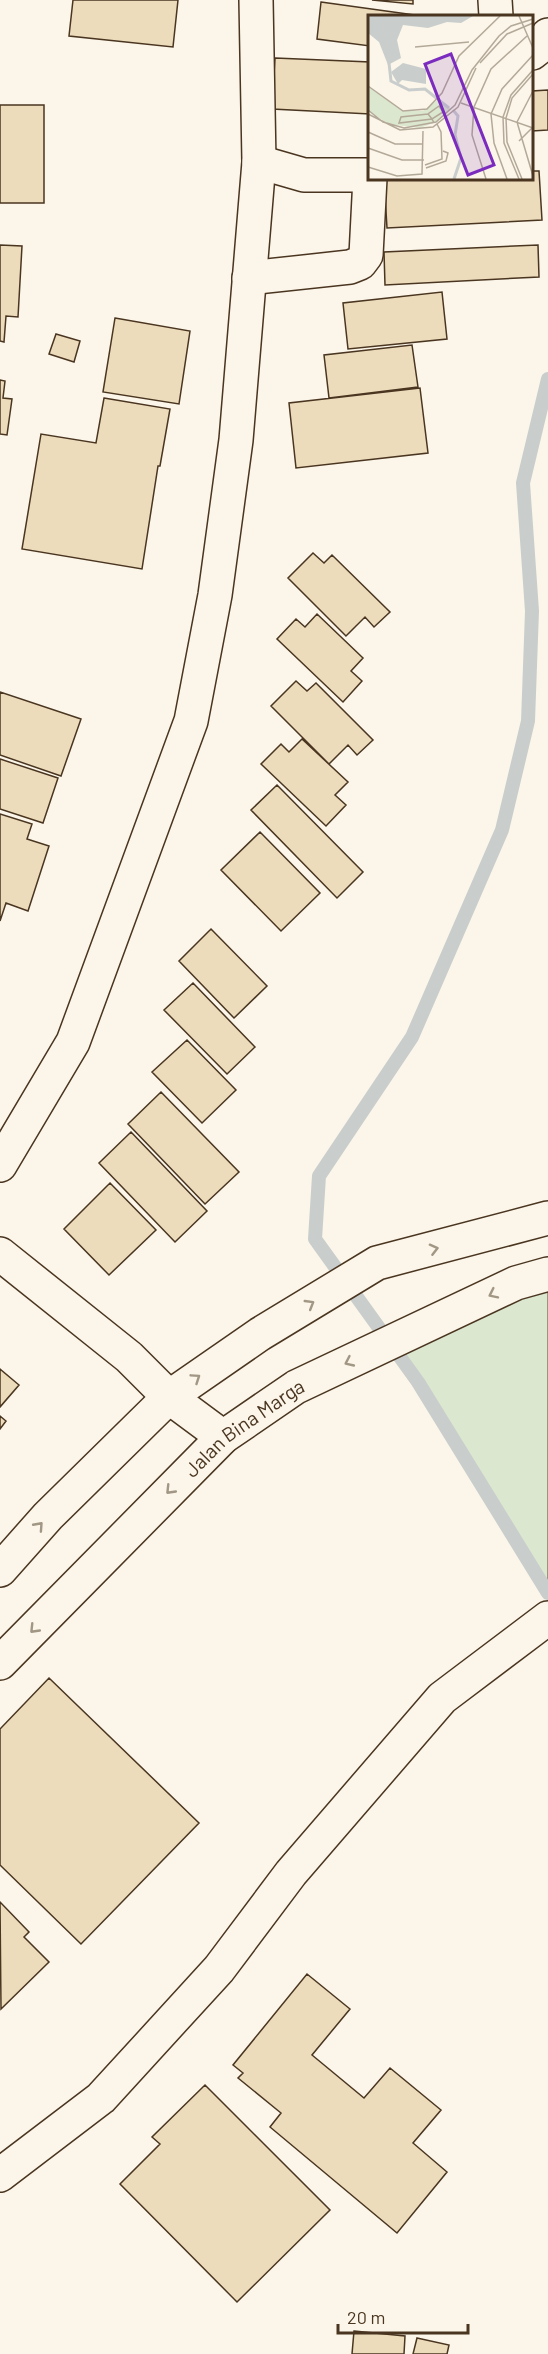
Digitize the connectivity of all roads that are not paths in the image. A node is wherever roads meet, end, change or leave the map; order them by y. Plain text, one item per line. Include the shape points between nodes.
1 (256, 0) edge
2 (495, 0) edge
3 (496, 15) edge
4 (548, 35) edge
5 (533, 52) edge
6 (259, 162) junction
7 (368, 177) edge
8 (370, 180) edge
9 (249, 278) junction
10 (0, 1165) edge
11 (548, 1218) edge
12 (0, 1254) edge
13 (548, 1274) edge
14 (168, 1396) junction
15 (223, 1437) junction
16 (0, 1570) edge
17 (548, 1618) edge
18 (0, 1663) edge
19 (0, 2175) edge

1 - 6 street
2 - 3 street
4 - 5 street
6 - 7 street via 304,175
6 - 9 street
8 - 9 street via 366,255 360,262 350,267
9 - 10 street via 235,451 215,595 191,721 73,1042
14 -> 11 street via 377,1263
12 - 14 street via 129,1357
13 -> 15 street, Jalan Bina Marga via 516,1283 296,1387
14 - 15 street
16 -> 14 street
15 -> 18 street, Jalan Bina Marga
17 - 19 street via 442,1698 291,1873 219,1969 101,2097

